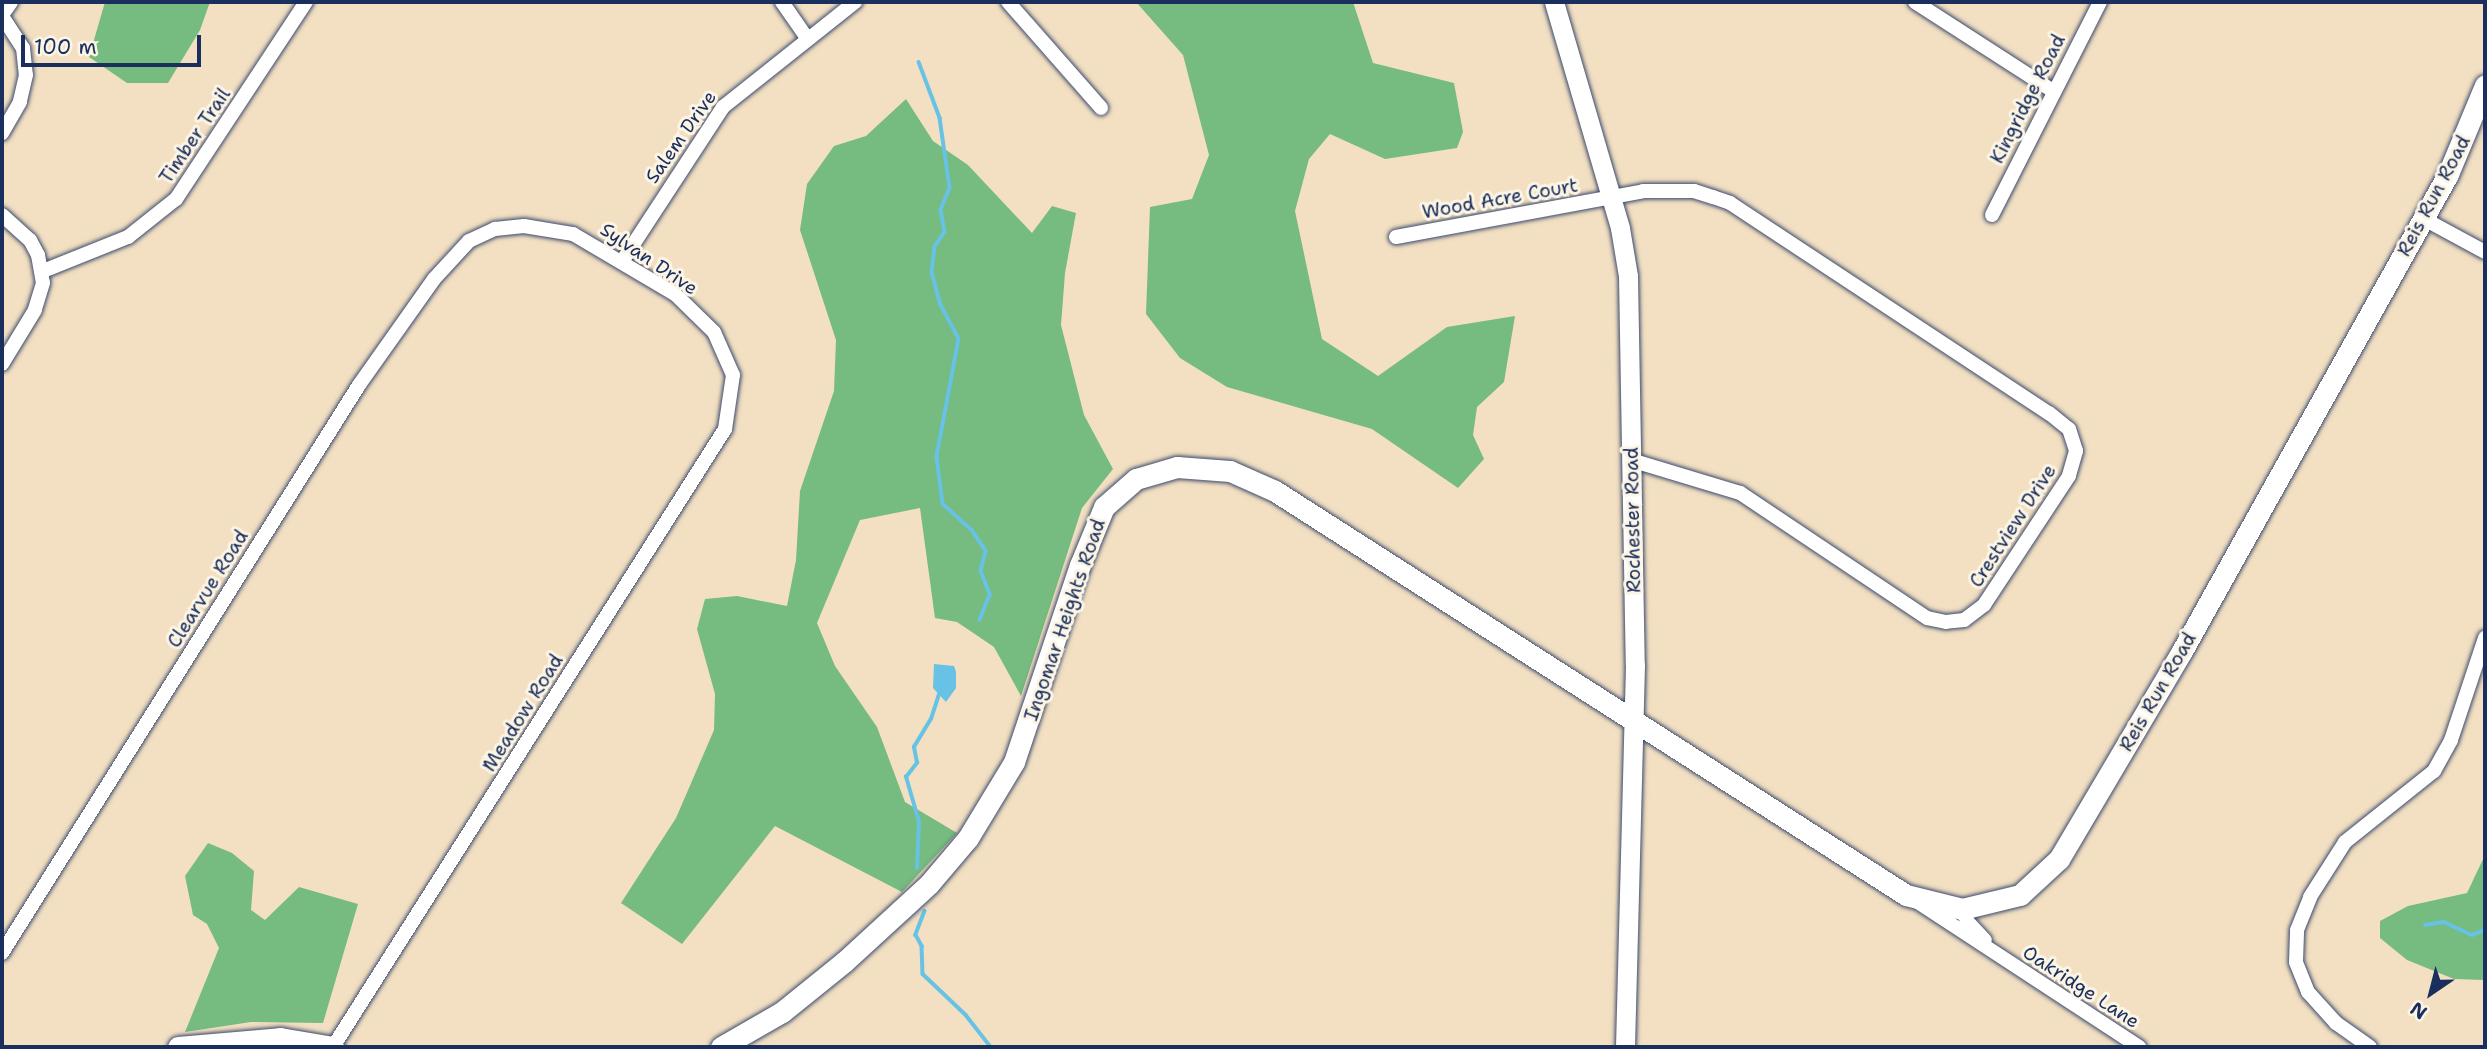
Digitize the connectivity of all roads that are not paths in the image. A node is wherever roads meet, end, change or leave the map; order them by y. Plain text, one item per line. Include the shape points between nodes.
1 (11, 2) edge
2 (306, 2) edge
3 (782, 2) edge
4 (855, 2) edge
5 (1008, 2) edge
6 (1555, 2) edge
7 (1915, 2) edge
8 (2100, 2) edge
9 (2, 16) edge
10 (807, 38) junction
11 (2485, 85) edge
12 (2053, 91) junction
13 (1101, 108) dead end
14 (2, 133) edge
15 (1611, 199) junction
16 (2, 215) edge
17 (1992, 215) dead end
18 (2424, 219) junction
19 (1396, 237) dead end
20 (2485, 251) edge
21 (456, 253) joint
22 (623, 260) junction
23 (43, 271) junction
24 (2, 364) edge
25 (733, 393) joint
26 (1631, 460) junction
27 (2485, 638) edge
28 (1634, 718) junction
29 (1906, 895) junction
30 (1962, 909) junction
31 (2, 953) edge
32 (2002, 960) junction
33 (178, 1047) edge
34 (333, 1047) edge
35 (722, 1047) edge
36 (1625, 1047) edge
37 (2139, 1047) edge
38 (2370, 1047) edge

1 - 9 street
2 - 23 street, Timber Trail via 176,199 128,237
3 - 10 street
4 - 10 street, Salem Drive
5 - 13 street
6 - 15 street, Rochester Road
7 - 12 street
8 - 12 street, Kingridge Road
9 - 14 street via 23,48 26,75 20,102
10 - 22 street, Salem Drive via 723,107
11 - 18 main road, Reis Run Road via 2459,153
12 - 17 street, Kingridge Road
15 - 19 street, Wood Acre Court
15 - 26 street, Rochester Road via 1628,276
15 - 26 street, Crestview Drive via 1677,190 1730,203 2060,420 2069,429 2076,451 2069,476 1984,605 1964,620 1946,622 1927,618 1740,493
16 - 23 street via 30,240
18 - 20 street
18 - 30 main road, Reis Run Road via 2182,651 2059,859 2020,895
21 - 22 street, Sylvan Drive via 495,229 524,226 573,234
21 - 31 street, Clearvue Road via 359,385
22 - 25 street, Sylvan Drive via 675,294 714,332 730,361
23 - 24 street via 35,310
25 - 34 street, Meadow Road via 716,445
26 - 28 street, Rochester Road
27 - 38 street via 2451,740 2434,771 2345,842 2310,897 2297,930 2296,962 2308,992 2336,1023
28 - 29 main road, Reis Run Road
28 - 35 main road, Ingomar Heights Road via 1260,482 1206,466 1153,472 1123,487 1096,522 1014,762 968,838 929,884 844,962 782,1012
28 - 36 street, Rochester Road
29 - 30 main road, Reis Run Road
29 - 32 street, Oakridge Lane
30 - 32 street, Oakridge Lane
32 - 37 street, Oakridge Lane
33 - 34 main road via 280,1038

